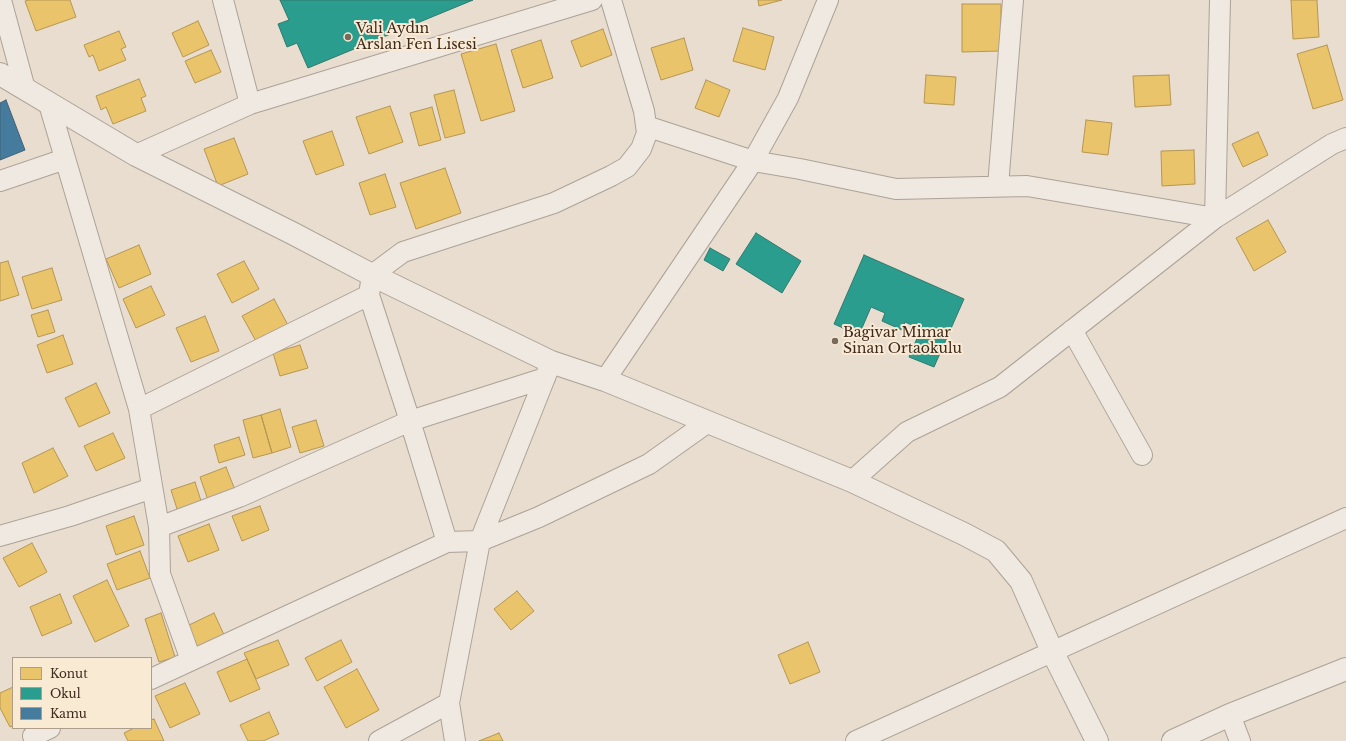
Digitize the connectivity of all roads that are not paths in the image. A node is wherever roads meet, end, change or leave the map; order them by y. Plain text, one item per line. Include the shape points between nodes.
1 (1, 0) edge
2 (223, 0) edge
3 (592, 0) edge
4 (611, 0) edge
5 (828, 0) edge
6 (1013, 0) edge
7 (1220, 0) edge
8 (0, 74) edge
9 (25, 89) junction
10 (49, 104) junction
11 (250, 104) junction
12 (646, 126) junction
13 (1346, 138) edge
14 (136, 156) junction
15 (65, 159) junction
16 (753, 161) junction
17 (0, 181) edge
18 (998, 186) junction
19 (1215, 218) junction
20 (371, 285) junction
21 (1072, 330) junction
22 (548, 370) junction
23 (605, 380) junction
24 (139, 409) junction
25 (410, 421) junction
26 (708, 422) junction
27 (1142, 456) dead end
28 (852, 481) junction
29 (152, 488) junction
30 (1346, 518) edge
31 (159, 527) junction
32 (0, 536) edge
33 (480, 541) junction
34 (447, 542) junction
35 (1052, 651) junction
36 (191, 660) junction
37 (1346, 669) edge
38 (152, 679) edge
39 (449, 703) junction
40 (1230, 715) junction
41 (379, 741) edge
42 (455, 741) edge
43 (856, 741) edge
44 (1097, 741) edge
45 (1173, 741) edge
46 (1240, 741) edge

1 - 9 street
2 - 11 street
3 - 11 street
4 - 12 street via 644,111
5 - 16 street via 788,98
6 - 18 street
7 - 19 street
8 - 9 street
9 - 10 street
10 - 14 street
10 - 15 street
11 - 14 street
12 - 16 street
12 - 20 street via 647,133 641,149 627,167 554,203 403,252
13 - 19 street via 1332,144
14 - 20 street via 292,234
15 - 17 street
15 - 24 street
16 - 18 street via 896,189
16 - 23 street
18 - 19 street via 1027,186
19 - 21 street
20 - 22 street
20 - 24 street
20 - 25 street
21 - 27 street
21 - 28 street via 1000,386 906,432
22 - 23 street
22 - 25 street
22 - 33 street
23 - 26 street
24 - 29 street
25 - 31 street via 239,497
25 - 34 street
26 - 28 street
26 - 33 street via 649,464 540,518
28 - 35 street via 996,551 1021,581
29 - 31 street
29 - 32 street via 70,516
30 - 35 street
31 - 36 street via 160,574
33 - 34 street
33 - 39 street
34 - 36 street
35 - 43 street
35 - 44 street
36 - 38 street
37 - 40 street
39 - 41 street
39 - 42 street
40 - 45 street
40 - 46 street

